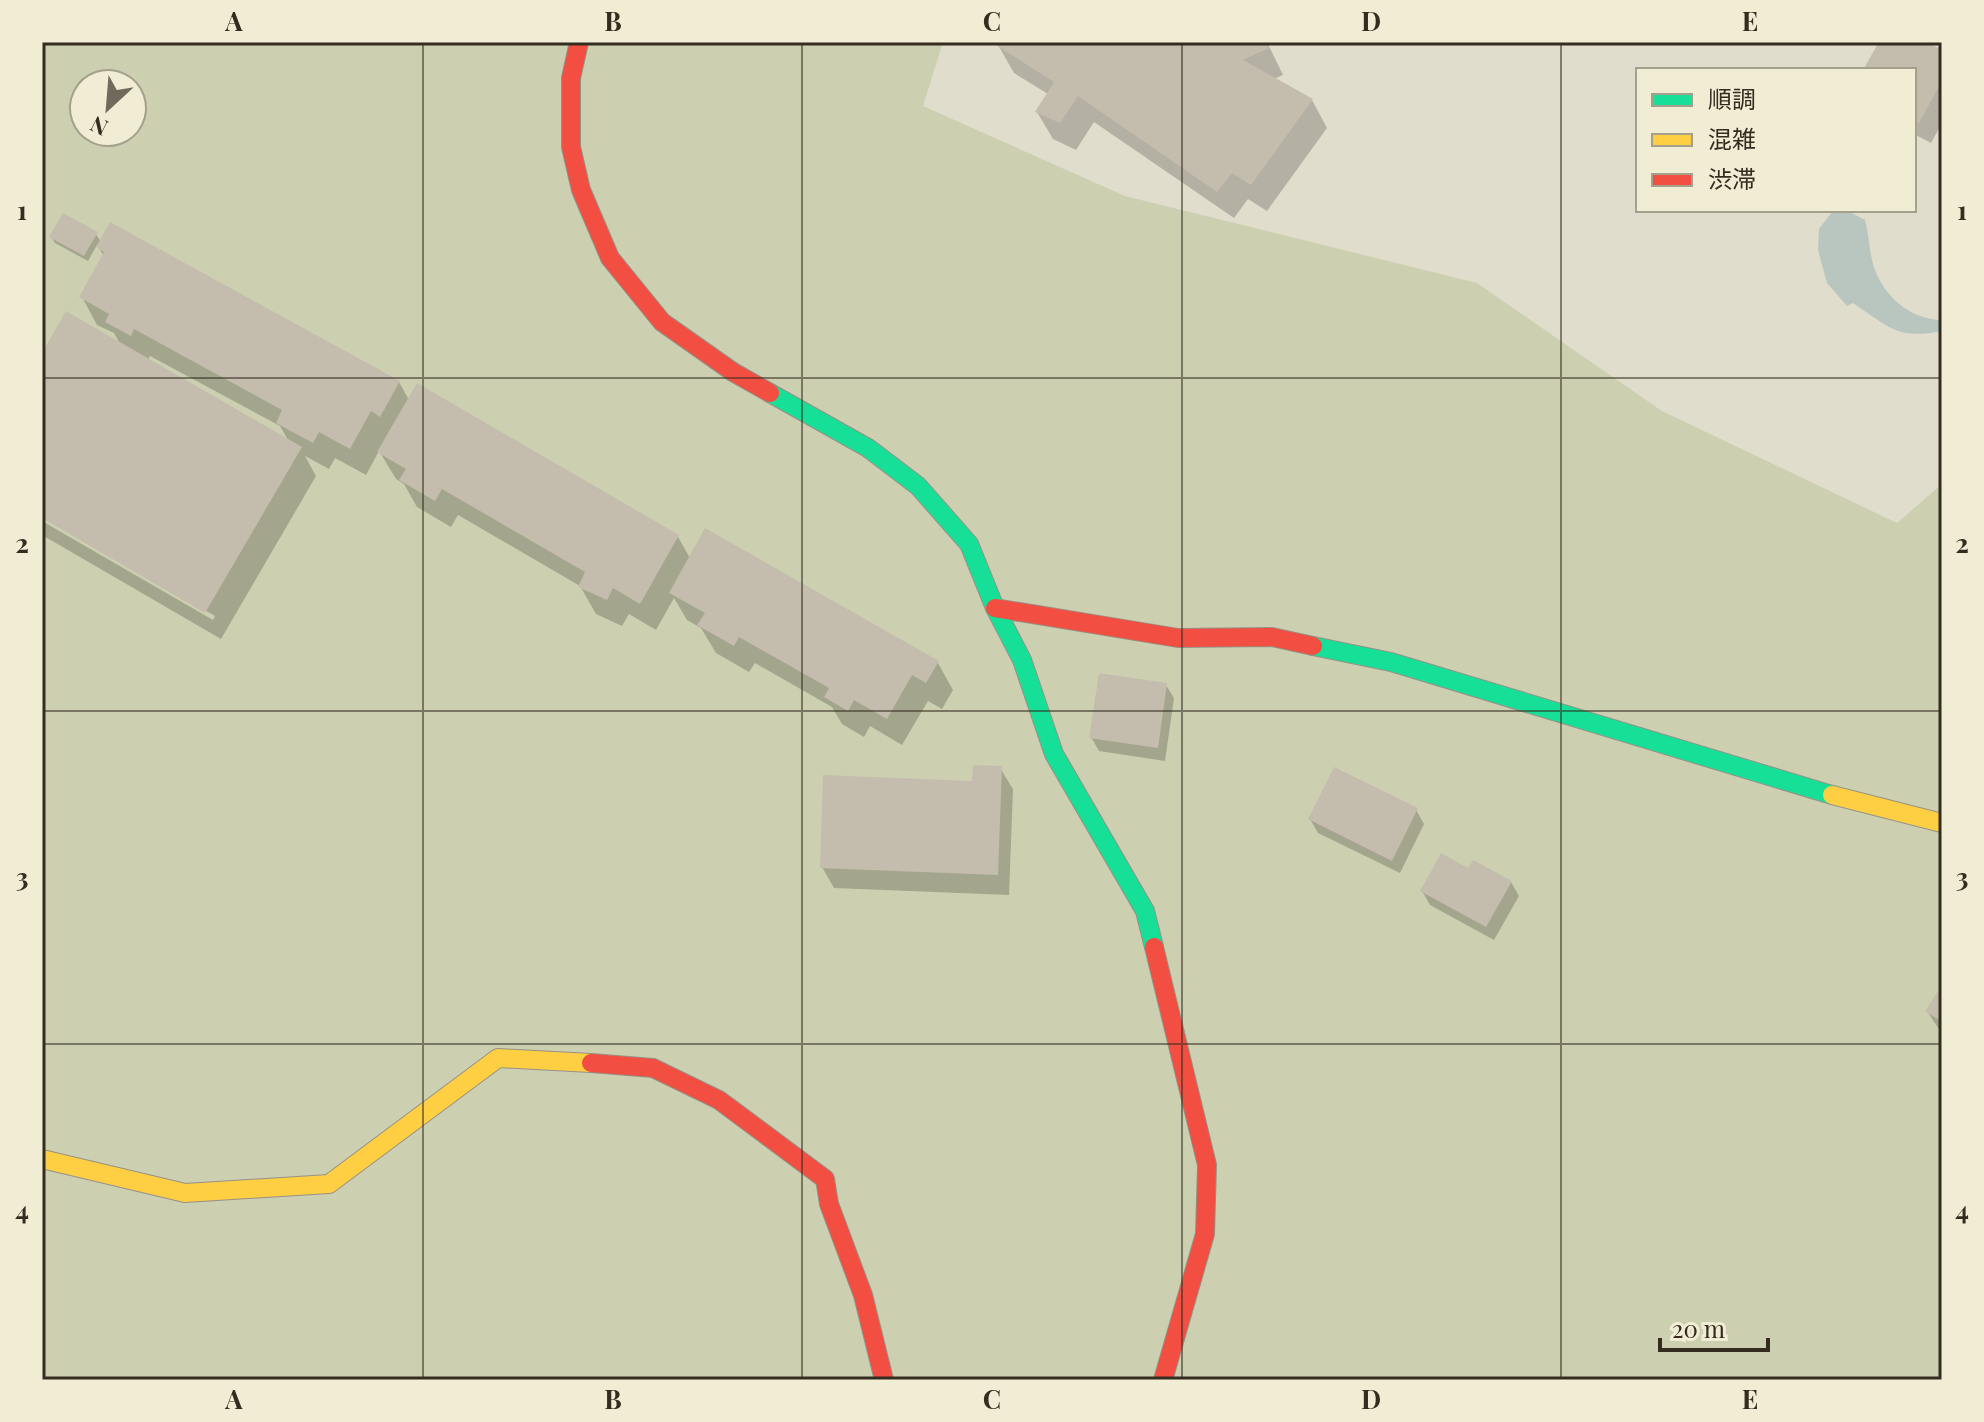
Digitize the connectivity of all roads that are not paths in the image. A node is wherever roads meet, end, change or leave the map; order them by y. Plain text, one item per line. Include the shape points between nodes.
1 (579, 42) edge
2 (995, 608) junction
3 (1942, 823) edge
4 (42, 1159) edge
5 (884, 1380) edge
6 (1163, 1380) edge

1 - 2 street via 571,78 571,147 581,190 610,258 662,322 733,372 868,448 918,486 969,544
2 - 3 street via 1178,638 1272,637 1391,662
2 - 6 street via 1022,660 1054,754 1145,911 1207,1165 1205,1234
4 - 5 street via 185,1193 329,1184 498,1058 653,1068 719,1100 825,1179

